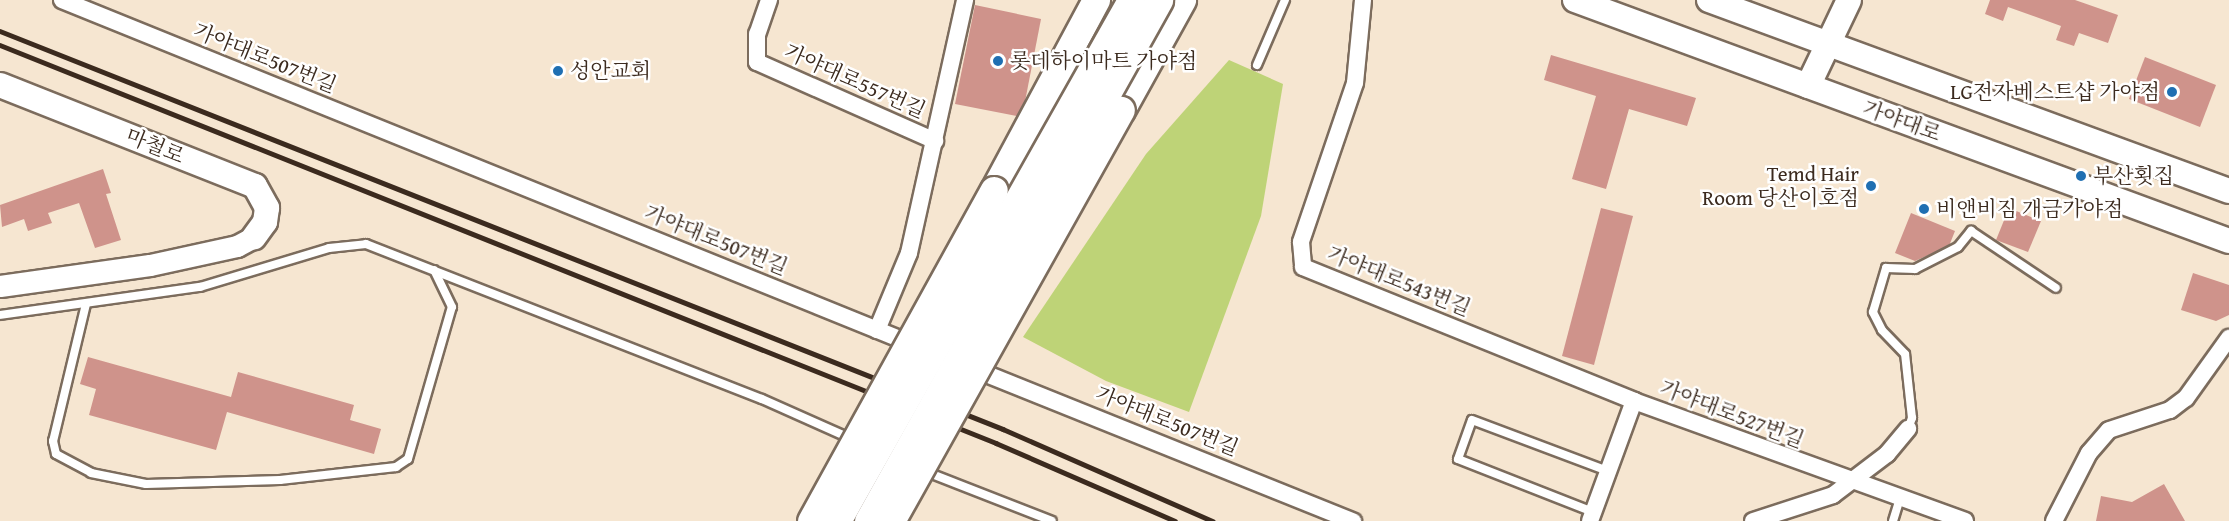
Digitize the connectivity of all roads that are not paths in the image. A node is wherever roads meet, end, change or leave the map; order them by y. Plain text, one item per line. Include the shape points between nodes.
1 (769, 0) edge
2 (965, 0) edge
3 (1096, 0) edge
4 (1118, 0) edge
5 (1131, 0) edge
6 (1151, 0) edge
7 (1160, 0) edge
8 (1182, 0) edge
9 (1285, 0) edge
10 (1363, 0) edge
11 (1575, 0) edge
12 (1709, 0) edge
13 (1849, 0) edge
14 (68, 1) edge
15 (1131, 31) junction
16 (1828, 46) junction
17 (1257, 65) dead end
18 (0, 85) edge
19 (1808, 86) junction
20 (935, 141) junction
21 (2229, 191) edge
22 (254, 237) joint
23 (2229, 241) edge
24 (434, 270) junction
25 (0, 286) edge
26 (2056, 288) dead end
27 (86, 304) junction
28 (0, 315) edge
29 (877, 330) junction
30 (2229, 338) edge
31 (1634, 401) junction
32 (1908, 429) joint
33 (1608, 471) junction
34 (1851, 483) junction
35 (1900, 498) junction
36 (1784, 516) edge
37 (1592, 517) edge
38 (811, 521) edge
39 (837, 521) edge
40 (868, 521) edge
41 (891, 521) edge
42 (1052, 521) edge
43 (1353, 521) edge
44 (1753, 521) edge
45 (1893, 521) edge
46 (1965, 521) edge
47 (2054, 521) edge

1 - 20 street, 가야대로557번길 via 757,34 757,62
2 - 20 street, 가야대로557번길
3 - 38 highway, bridge
4 - 15 street via 1090,94
5 - 39 highway, bridge
6 - 15 street
7 - 15 street
7 - 40 highway, bridge
8 - 41 highway, bridge
9 - 17 lane
10 - 31 street, 가야대로543번길 via 1356,83 1301,242 1303,267
11 - 19 main road, 가야대로
12 - 16 main road, 가야대로
13 - 16 main road
14 - 29 street, 가야대로507번길
16 - 19 main road
16 - 21 main road, 가야대로
18 - 22 main road, 마철로 via 255,186 267,208 265,222
19 - 23 main road, 가야대로
20 - 29 street, 가야대로557번길 via 909,253
22 - 25 street via 237,246 150,265
24 - 27 lane via 366,244 329,248 200,287
24 - 27 lane via 452,307 408,459 396,467 280,480 146,484 91,473 56,454 53,441
24 - 42 lane via 762,399 935,476
26 - 32 lane via 1971,231 1958,247 1915,269 1886,268 1873,312 1881,330 1905,354 1912,418
27 - 28 lane
29 - 43 street, 가야대로507번길
30 - 47 street via 2186,398 2170,410 2109,430 2088,453
31 - 33 street, 가야대로527번길
31 - 34 street, 가야대로527번길
32 - 34 street via 1887,454
33 - 37 street, 가야대로527번길
33 - 37 lane, 가야대로527번길 via 1472,420 1458,459
34 - 35 street
34 - 36 street
35 - 45 lane
35 - 46 street
36 - 44 street

